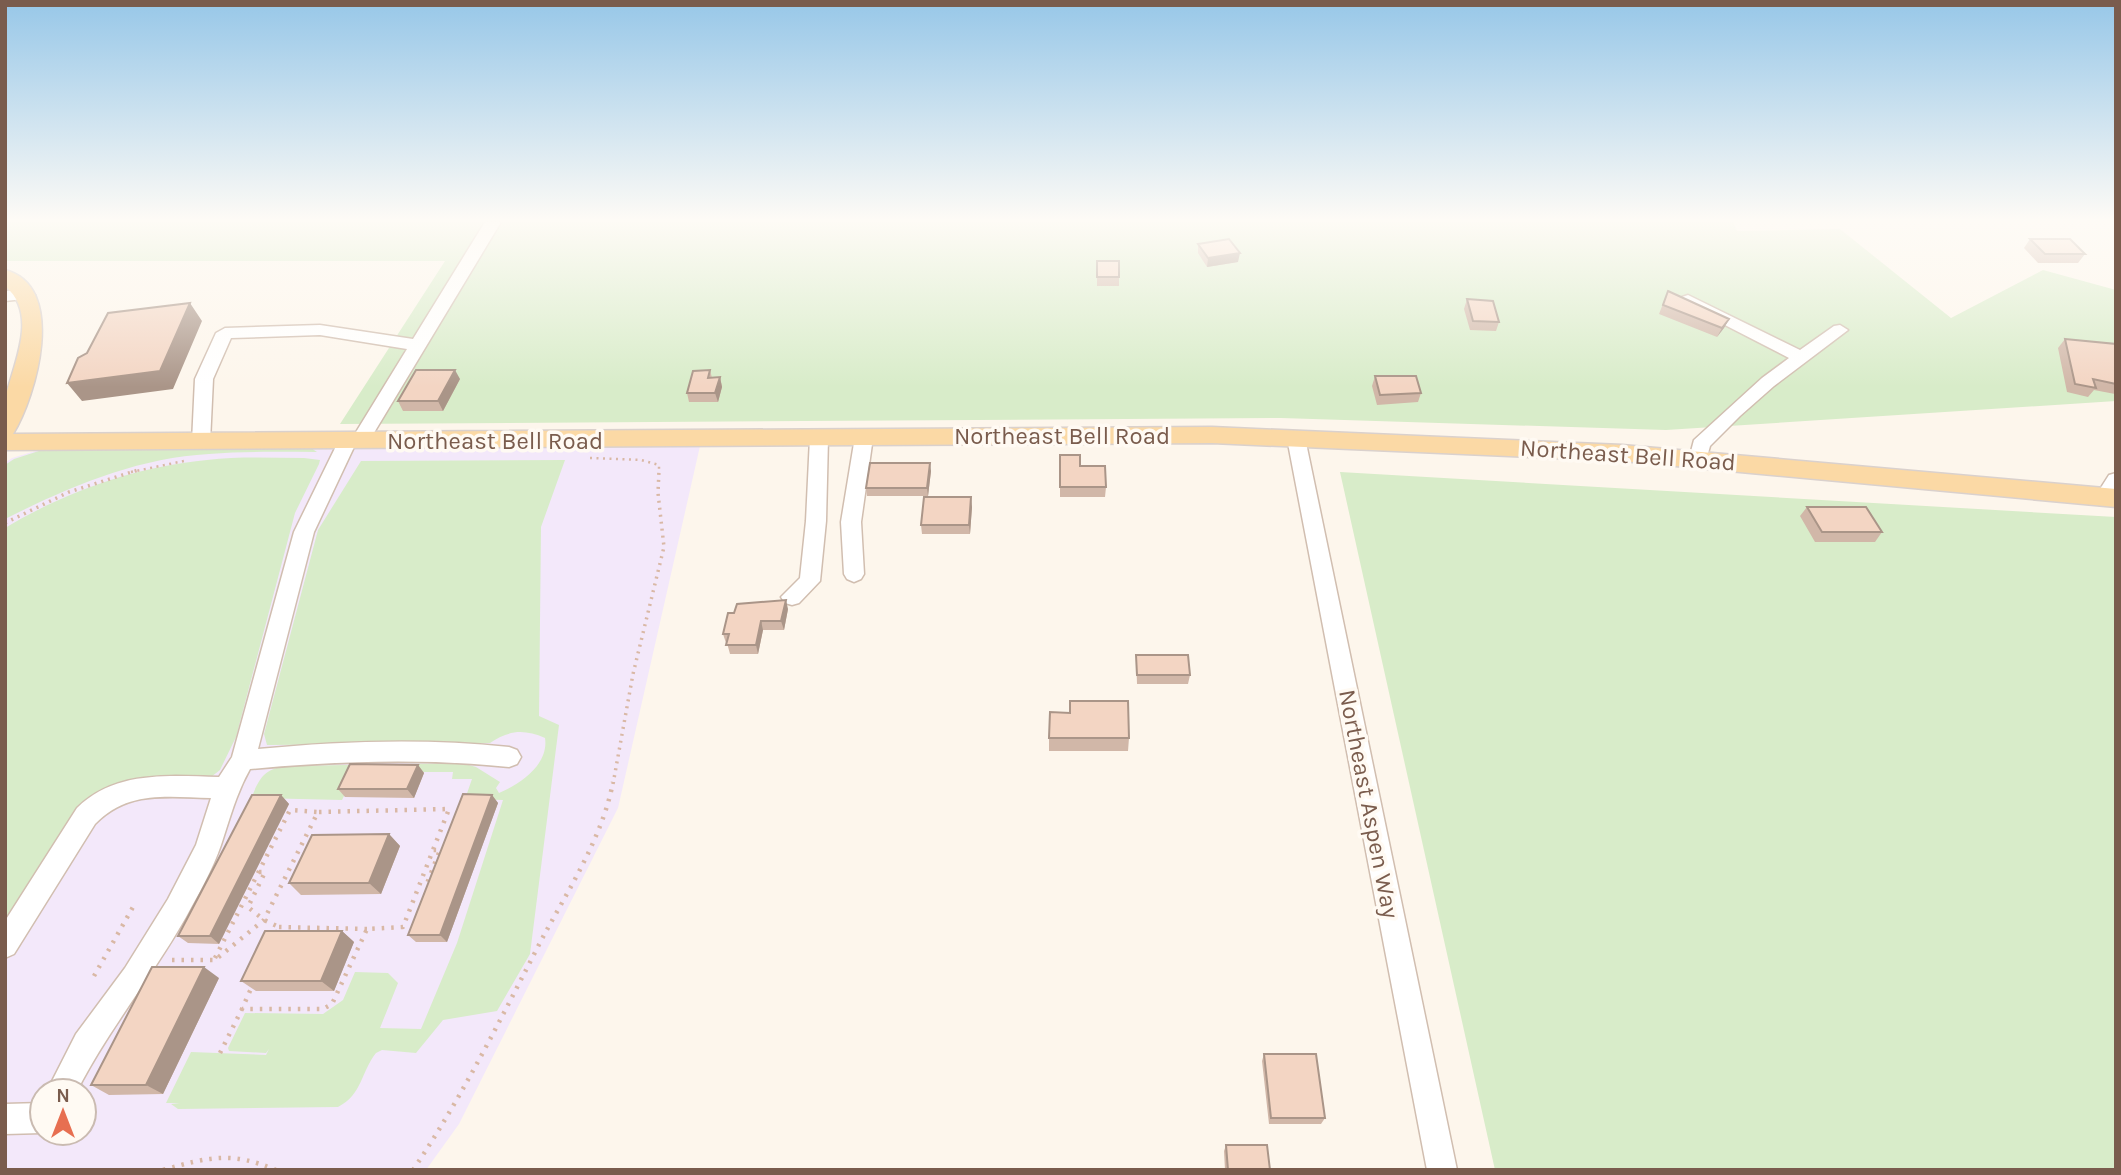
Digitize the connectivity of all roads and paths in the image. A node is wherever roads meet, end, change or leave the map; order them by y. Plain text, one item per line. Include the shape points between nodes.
1 (6, 277) edge
2 (459, 277) edge
3 (16, 295) edge
4 (1688, 300) edge
5 (1840, 330) dead end
6 (417, 345) junction
7 (1802, 358) junction
8 (5, 429) edge
9 (864, 437) junction
10 (819, 438) junction
11 (1296, 438) junction
12 (5, 442) edge
13 (353, 442) junction
14 (197, 451) junction
15 (586, 458) dead end
16 (1698, 459) junction
17 (2112, 491) edge
18 (5, 523) edge
19 (854, 574) dead end
20 (792, 597) dead end
21 (509, 757) dead end
22 (243, 760) junction
23 (226, 788) junction
24 (318, 812) junction
25 (433, 850) junction
26 (446, 851) edge
27 (259, 872) junction
28 (432, 886) junction
29 (428, 900) edge
30 (133, 907) dead end
31 (264, 920) junction
32 (279, 927) junction
33 (367, 929) junction
34 (274, 939) edge
35 (5, 945) edge
36 (166, 960) dead end
37 (215, 960) junction
38 (258, 974) edge
39 (94, 976) dead end
40 (242, 1009) junction
41 (220, 1053) dead end
42 (68, 1077) edge
43 (28, 1118) edge
44 (5, 1119) edge
45 (163, 1170) edge
46 (276, 1170) edge
47 (413, 1170) edge
48 (1442, 1170) edge

1 - 3 main road via 22,288
2 - 6 street
3 - 8 main road via 32,314 31,343 20,396
4 - 7 street
5 - 7 street
6 - 13 street
6 - 14 street via 320,330 225,332 205,379
7 - 16 street via 1709,436 1701,444
9 - 10 main road, Northeast Bell Road
9 - 11 main road, Northeast Bell Road
9 - 19 street via 850,514
10 - 13 main road, Northeast Bell Road
10 - 20 street via 810,581
11 - 16 main road, Northeast Bell Road
11 - 48 street, Northeast Aspen Way
12 - 14 main road, Northeast Bell Road
13 - 14 main road, Northeast Bell Road
13 - 22 street via 304,532
14 - 18 path via 108,477
15 - 47 path via 659,465 664,547 633,674 609,806 478,1062
16 - 17 main road, Northeast Bell Road
21 - 22 street via 451,750
22 - 23 street
23 - 35 street via 128,789 99,801
23 - 42 street via 208,847 177,908
24 - 25 path via 449,809
24 - 27 path via 290,810
24 - 31 path
25 - 28 path via 440,850 426,886
25 - 33 path via 403,927
26 - 28 path
27 - 31 path via 265,872 248,907
27 - 37 path
28 - 29 path
30 - 39 path
31 - 32 path
31 - 37 path
32 - 33 path
32 - 34 path
33 - 40 path via 332,1004 323,1009
36 - 37 path
38 - 40 path
40 - 41 path
43 - 44 street
45 - 46 path via 216,1154 244,1157

